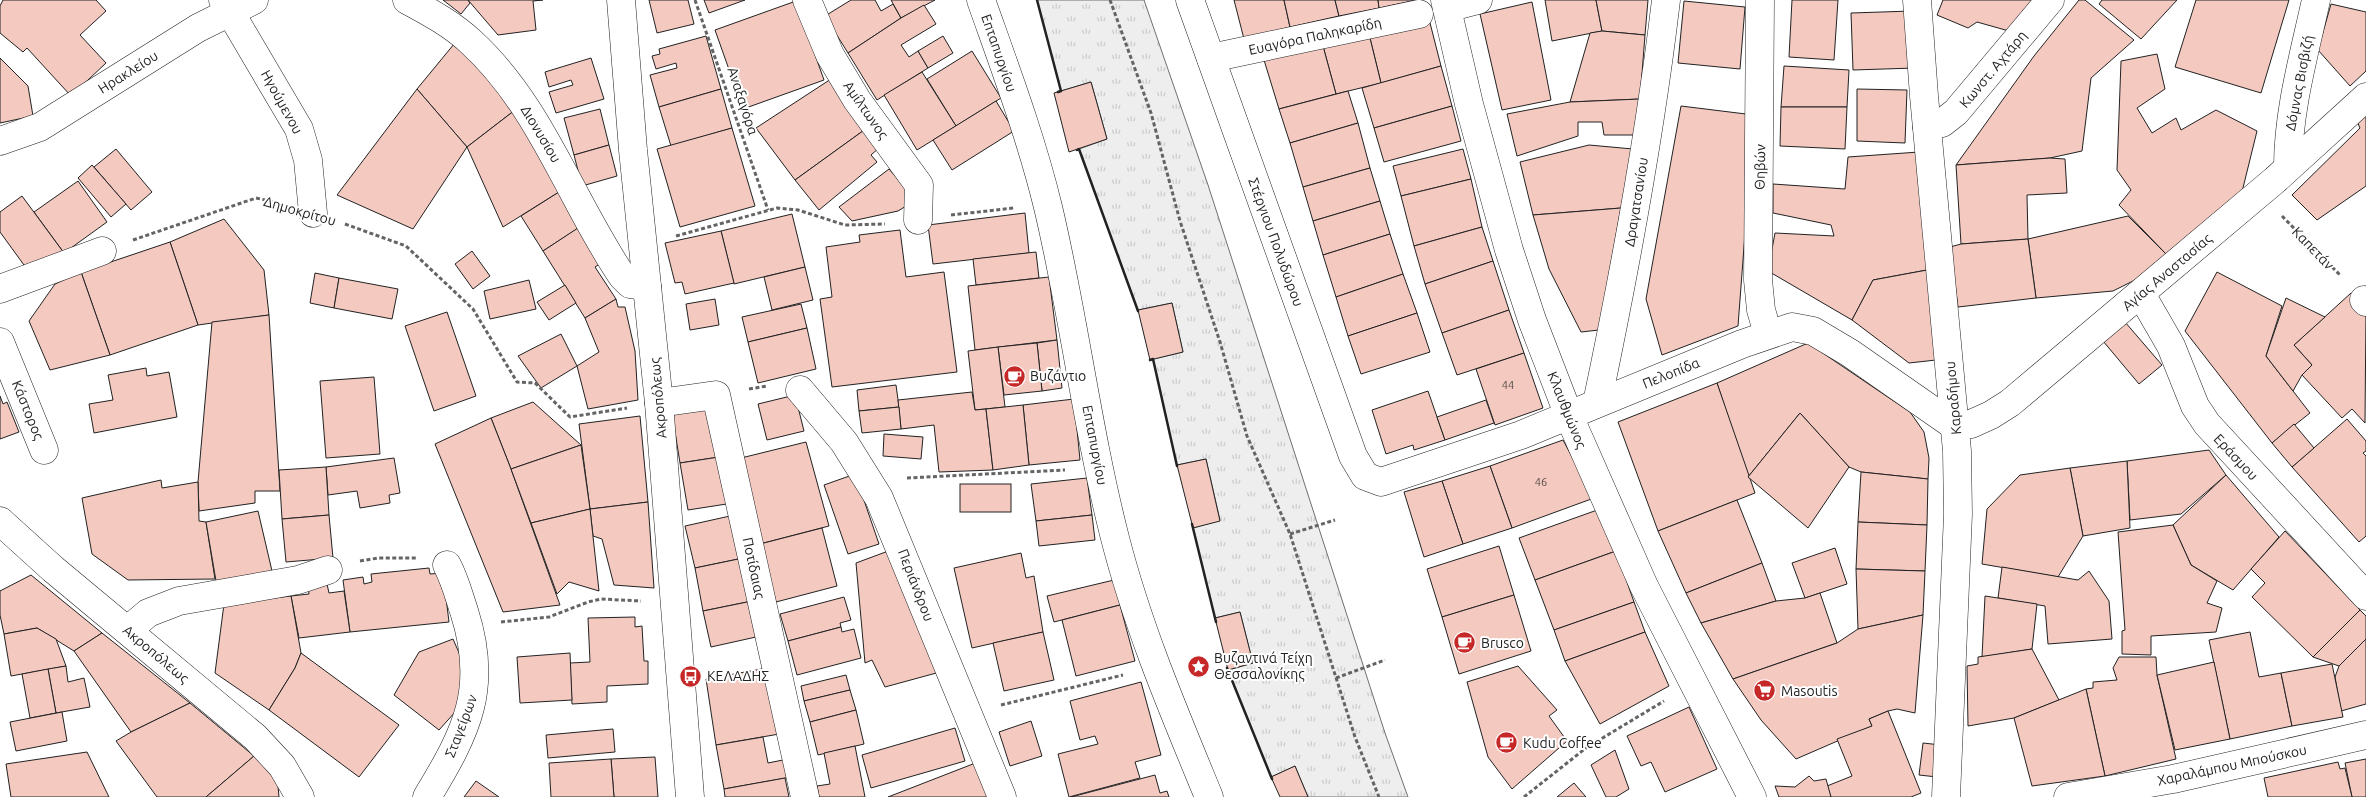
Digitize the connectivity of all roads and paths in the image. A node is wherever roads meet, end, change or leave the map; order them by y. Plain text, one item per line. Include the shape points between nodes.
1 (254, 0) edge
2 (407, 0) edge
3 (620, 0) edge
4 (695, 0) edge
5 (807, 0) edge
6 (981, 0) edge
7 (1110, 0) edge
8 (1190, 0) edge
9 (1478, 0) edge
10 (1666, 0) edge
11 (1760, 0) edge
12 (1917, 0) edge
13 (2050, 0) edge
14 (2316, 0) edge
15 (1446, 4) edge
16 (227, 6) edge
17 (1419, 14) dead end
18 (1211, 58) junction
19 (2366, 97) edge
20 (1927, 127) junction
21 (0, 142) edge
22 (2288, 167) junction
23 (2260, 193) junction
24 (1048, 206) junction
25 (768, 210) junction
26 (313, 213) junction
27 (918, 220) junction
28 (672, 237) dead end
29 (102, 251) joint
30 (647, 286) junction
31 (0, 289) edge
32 (2141, 294) junction
33 (2365, 301) edge
34 (1768, 334) junction
35 (0, 342) edge
36 (800, 390) joint
37 (716, 395) junction
38 (1597, 403) junction
39 (659, 404) junction
40 (1569, 416) junction
41 (1955, 424) junction
42 (44, 450) dead end
43 (1099, 468) junction
44 (1370, 479) joint
45 (869, 480) junction
46 (1335, 520) dead end
47 (0, 521) edge
48 (1290, 534) junction
49 (447, 565) joint
50 (328, 570) joint
51 (2366, 596) edge
52 (675, 603) junction
53 (468, 623) junction
54 (128, 630) junction
55 (1384, 660) dead end
56 (1156, 667) junction
57 (1336, 678) junction
58 (1692, 684) junction
59 (966, 713) junction
60 (2366, 735) edge
61 (2175, 788) edge
62 (300, 797) edge
63 (427, 797) edge
64 (690, 797) edge
65 (805, 797) edge
66 (1002, 797) edge
67 (1209, 797) edge
68 (1379, 797) edge
69 (1524, 797) edge
70 (1752, 797) edge
71 (1946, 797) edge
72 (2068, 797) edge

1 - 16 street, Ηρακλείου
2 - 30 street, Διονυσίου via 470,41 508,83 534,122 619,271 630,284
3 - 30 street, Ακροπόλεως
4 - 25 path, Αναξαγόρα
5 - 27 street, Αμίλτωνος via 822,42 836,66 918,184
6 - 24 street, Επταπυργίου
7 - 48 path via 1159,137 1180,221 1247,436
8 - 18 street, Στέργιου Πολυδώρου
9 - 15 street
10 - 38 street, Δραγατσανίου via 1627,260
11 - 34 street, Θηβών via 1758,280 1761,310
12 - 20 street, Καραδήμου
13 - 20 street, Κωνστ. Αχτάρη via 1956,112 1942,123
14 - 22 street, Δόμνας Βισβιζή via 2292,114
15 - 40 street, Κλαυθμώνος via 1469,104 1509,250
16 - 21 street, Ηρακλείου via 198,28 40,128
16 - 26 street, Ηγούμενου via 302,136
17 - 18 street, Ευαγόρα Παληκαρίδη
18 - 44 street, Στέργιου Πολυδώρου via 1353,456
19 - 22 street, Αγίας Αναστασίας
20 - 41 street, Καραδήμου
22 - 23 street, Αγίας Αναστασίας
23 - 32 street, Αγίας Αναστασίας
23 - 33 path, Καπετάν
24 - 27 path
24 - 43 street, Επταπυργίου
25 - 27 path via 789,209 859,227
25 - 28 path
26 - 29 path, Δημοκρίτου via 256,198
26 - 39 path, Δημοκρίτου via 406,246 473,309 517,382 535,383 570,417
29 - 31 street
30 - 39 street, Ακροπόλεως
32 - 41 street, Αγίας Αναστασίας via 2010,403 1982,420
32 - 51 street, Εράσμου via 2171,346 2195,406 2207,424
34 - 38 street, Πελοπίδα
34 - 41 street, Πελοπίδα via 1792,327 1813,331
35 - 42 street, Κάστορος
36 - 37 path via 778,385
36 - 45 street, Περιάνδρου via 844,442
37 - 39 street
37 - 65 street, Ποτίδαιας
38 - 40 street, Πελοπίδα
39 - 52 street, Ακροπόλεως
40 - 44 street, Πελοπίδα via 1387,481
40 - 58 street, Κλαυθμώνος via 1644,586
41 - 71 street, Καραδήμου via 1958,514
43 - 45 path
43 - 56 street, Επταπυργίου via 1117,546
45 - 59 street, Περιάνδρου via 893,527
46 - 48 path
47 - 54 street, Ακροπόλεως
48 - 57 path
49 - 50 path via 427,559 386,557
49 - 53 street, Σταγείρων
50 - 54 street via 292,581 179,601 148,613
52 - 53 path via 601,599 549,617
52 - 64 street, Ακροπόλεως
53 - 63 street, Σταγείρων via 476,657 474,696 458,741
54 - 62 street, Ακροπόλεως via 255,737 289,775
55 - 57 path
56 - 59 path
56 - 67 street, Επταπυργίου
57 - 68 path
58 - 69 path via 1586,748
58 - 70 street, Κλαυθμώνος
59 - 66 street, Περιάνδρου
60 - 61 street, Χαραλάμπου Μπούσκου
61 - 72 street, Χαραλάμπου Μπούσκου

